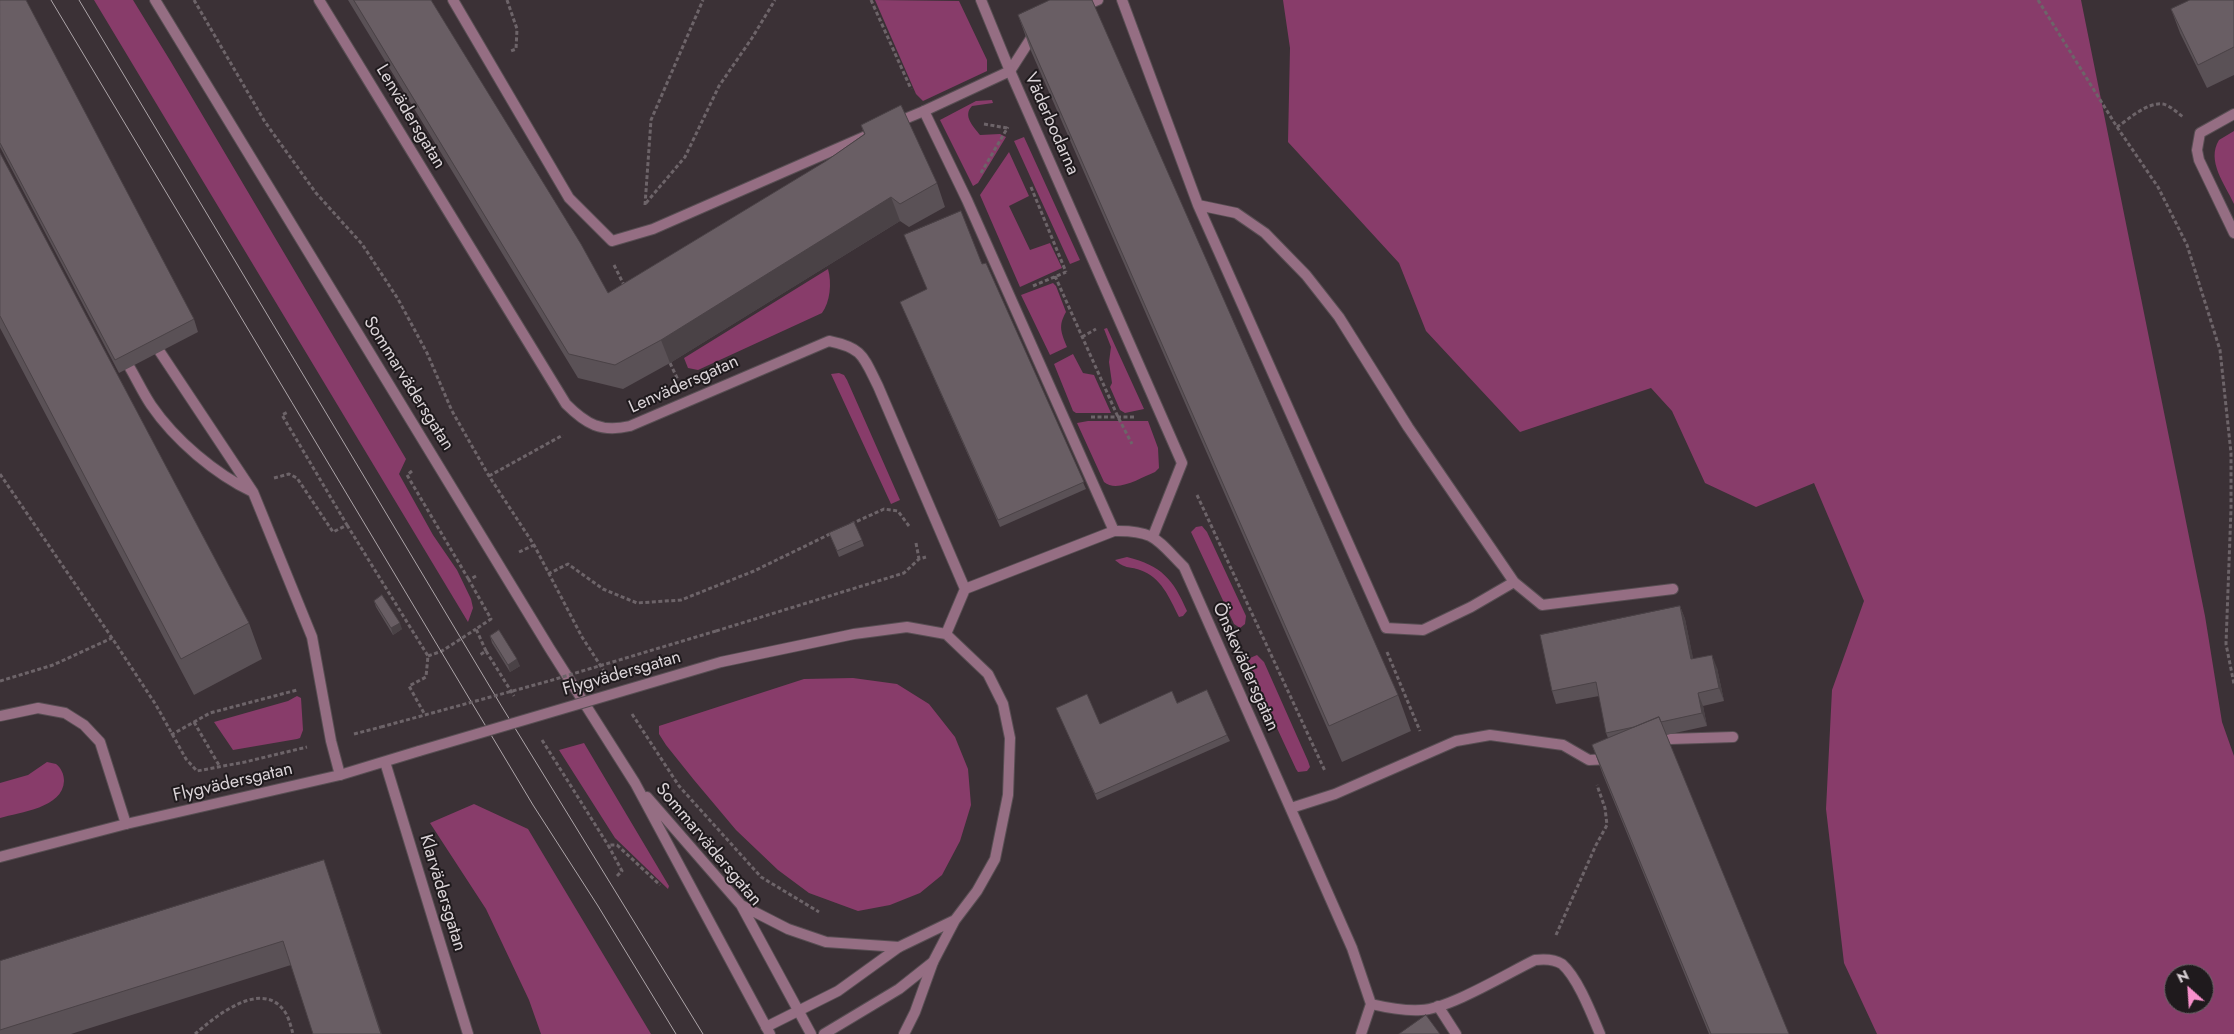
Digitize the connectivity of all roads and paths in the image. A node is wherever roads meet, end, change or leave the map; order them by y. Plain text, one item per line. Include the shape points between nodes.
1 (155, 0) edge
2 (194, 0) edge
3 (319, 0) edge
4 (452, 0) edge
5 (507, 0) edge
6 (702, 0) edge
7 (775, 0) edge
8 (871, 0) edge
9 (981, 0) edge
10 (1098, 0) edge
11 (1122, 0) edge
12 (2038, 0) edge
13 (1073, 10) edge
14 (1040, 24) edge
15 (491, 63) junction
16 (1010, 71) junction
17 (924, 110) junction
18 (1030, 114) junction
19 (2234, 114) edge
20 (984, 124) dead end
21 (2117, 127) junction
22 (1007, 128) junction
23 (2200, 133) junction
24 (1010, 137) dead end
25 (1029, 182) dead end
26 (967, 200) junction
27 (645, 205) junction
28 (1198, 205) junction
29 (641, 212) dead end
30 (2234, 233) edge
31 (612, 241) junction
32 (1094, 260) junction
33 (1066, 272) junction
34 (1055, 276) junction
35 (626, 288) edge
36 (1009, 295) junction
37 (160, 352) edge
38 (130, 368) edge
39 (288, 412) dead end
40 (1063, 417) junction
41 (1161, 417) junction
42 (1118, 418) junction
43 (582, 420) junction
44 (1132, 444) dead end
45 (1182, 463) junction
46 (412, 471) dead end
47 (0, 474) edge
48 (489, 476) junction
49 (253, 492) junction
50 (850, 524) edge
51 (347, 525) junction
52 (1114, 531) junction
53 (834, 532) edge
54 (914, 533) dead end
55 (1153, 536) junction
56 (916, 542) dead end
57 (949, 550) junction
58 (919, 559) junction
59 (548, 574) junction
60 (469, 580) dead end
61 (1514, 582) junction
62 (966, 589) junction
63 (1673, 589) dead end
64 (476, 629) dead end
65 (420, 632) dead end
66 (946, 634) junction
67 (415, 635) junction
68 (582, 637) dead end
69 (112, 638) junction
70 (486, 651) dead end
71 (428, 656) junction
72 (1387, 656) dead end
73 (0, 681) edge
74 (2234, 684) edge
75 (303, 688) dead end
76 (518, 702) dead end
77 (1411, 710) dead end
78 (425, 715) junction
79 (0, 716) edge
80 (194, 722) junction
81 (380, 727) dead end
82 (171, 734) junction
83 (645, 734) dead end
84 (539, 735) dead end
85 (1733, 737) dead end
86 (331, 741) junction
87 (1642, 749) edge
88 (1624, 756) edge
89 (1589, 760) junction
90 (385, 762) junction
91 (220, 767) junction
92 (340, 775) junction
93 (635, 784) junction
94 (1335, 794) junction
95 (1291, 808) junction
96 (126, 824) junction
97 (608, 845) junction
98 (0, 857) edge
99 (617, 876) dead end
100 (664, 889) dead end
101 (741, 905) junction
102 (955, 920) junction
103 (826, 942) junction
104 (899, 947) junction
105 (1546, 958) junction
106 (933, 962) junction
107 (1371, 1004) junction
108 (1438, 1006) junction
109 (798, 1010) junction
110 (768, 1031) edge
111 (195, 1034) edge
112 (293, 1034) edge
113 (468, 1034) edge
114 (811, 1034) edge
115 (824, 1034) edge
116 (904, 1034) edge
117 (1361, 1034) edge
118 (1456, 1034) edge
119 (1600, 1034) edge

1 - 93 street, Sommarvädersgatan
2 - 48 path via 265,122 316,193 362,244 398,300 427,353 452,411
3 - 43 street, Lenvädersgatan via 561,396
4 - 15 street
5 - 15 path via 517,29 516,49
6 - 27 path via 651,120
7 - 27 path via 719,86 685,157
8 - 17 path via 917,104
9 - 16 street
10 - 13 street
11 - 28 street
12 - 21 path
14 - 16 street
15 - 31 street via 570,198
16 - 17 street, Väderbodarna
16 - 18 street, Väderbodarna
17 - 26 street
17 - 31 street, Väderbodarna via 652,229
18 - 22 path
18 - 32 street, Väderbodarna
19 - 23 street
20 - 22 path
21 - 23 path via 2155,105 2164,104
21 - 74 path via 2158,187 2187,245 2220,350 2230,453 2226,644
22 - 24 path
22 - 26 path
23 - 30 street via 2199,160
25 - 33 path
26 - 36 street
27 - 29 path
28 - 61 street via 1236,212 1265,234 1306,275 1339,317 1408,427
28 - 61 street via 1386,628 1423,630
31 - 35 path via 613,262
32 - 33 path
32 - 41 street, Väderbodarna
33 - 34 path
34 - 36 path
34 - 42 path
36 - 40 street
37 - 49 street
38 - 49 street via 152,406 193,452 231,481
39 - 51 path via 282,416
40 - 42 path
40 - 52 street
41 - 42 path
41 - 45 street, Väderbodarna
42 - 44 path
43 - 48 path via 565,434
43 - 57 street, Lenvädersgatan via 602,429 630,426 812,347 829,341 849,345 862,354 878,386
45 - 55 street
45 - 94 path
46 - 60 path via 407,475
47 - 69 path
48 - 59 path via 534,545
49 - 51 path via 267,482 289,474 297,478 333,532
49 - 86 street via 312,637
50 - 54 path via 884,509 898,511
51 - 67 path
52 - 55 street via 1135,531
52 - 62 street
53 - 59 path via 754,571 681,600 637,603 603,589 568,564
55 - 95 street, Önskevädersgatan via 1184,567
56 - 58 path
57 - 58 path
57 - 62 street, Lenvädersgatan
58 - 78 path, bridge via 904,574
59 - 68 path
61 - 63 street via 1542,605
62 - 66 street
64 - 71 path via 442,651
65 - 67 path
66 - 90 street, Flygvädersgatan, bridge via 907,627 854,634 720,662
66 - 102 street via 988,674 1004,704 1010,738 1008,795 995,859
67 - 71 path
69 - 73 path via 53,665
69 - 82 path
70 - 76 path
71 - 78 path via 426,677 409,686
72 - 77 path
75 - 80 path via 210,714
78 - 81 path, bridge
79 - 96 street via 38,708 66,713 84,725 100,742
80 - 82 path
80 - 91 path
82 - 91 path via 197,771
83 - 103 path via 679,786 761,877 827,916
84 - 97 path
85 - 87 street via 1670,739
86 - 91 path
86 - 92 street
88 - 89 street
89 - 94 street via 1563,745 1490,735 1456,741
89 - 105 path via 1605,808 1607,825
90 - 92 street, Flygvädersgatan
90 - 113 street, Klarvädersgatan
92 - 96 street, Flygvädersgatan
93 - 101 street, Sommarvädersgatan
93 - 110 street, Sommarvädersgatan
94 - 95 street
95 - 107 street, Önskevädersgatan via 1352,948
96 - 98 street, Flygvädersgatan
97 - 99 path via 622,871
97 - 100 path via 617,845
101 - 103 street via 788,930
101 - 109 street, Sommarvädersgatan
102 - 104 street
102 - 106 street
103 - 104 street
104 - 109 street via 838,990
105 - 108 street via 1535,960
105 - 119 street via 1561,964 1573,979
106 - 115 street via 899,989
106 - 116 street
107 - 108 street via 1423,1010
107 - 117 street
108 - 118 street
109 - 110 street
109 - 114 street, Sommarvädersgatan
111 - 112 path via 233,1005 261,998 274,1001 286,1012

